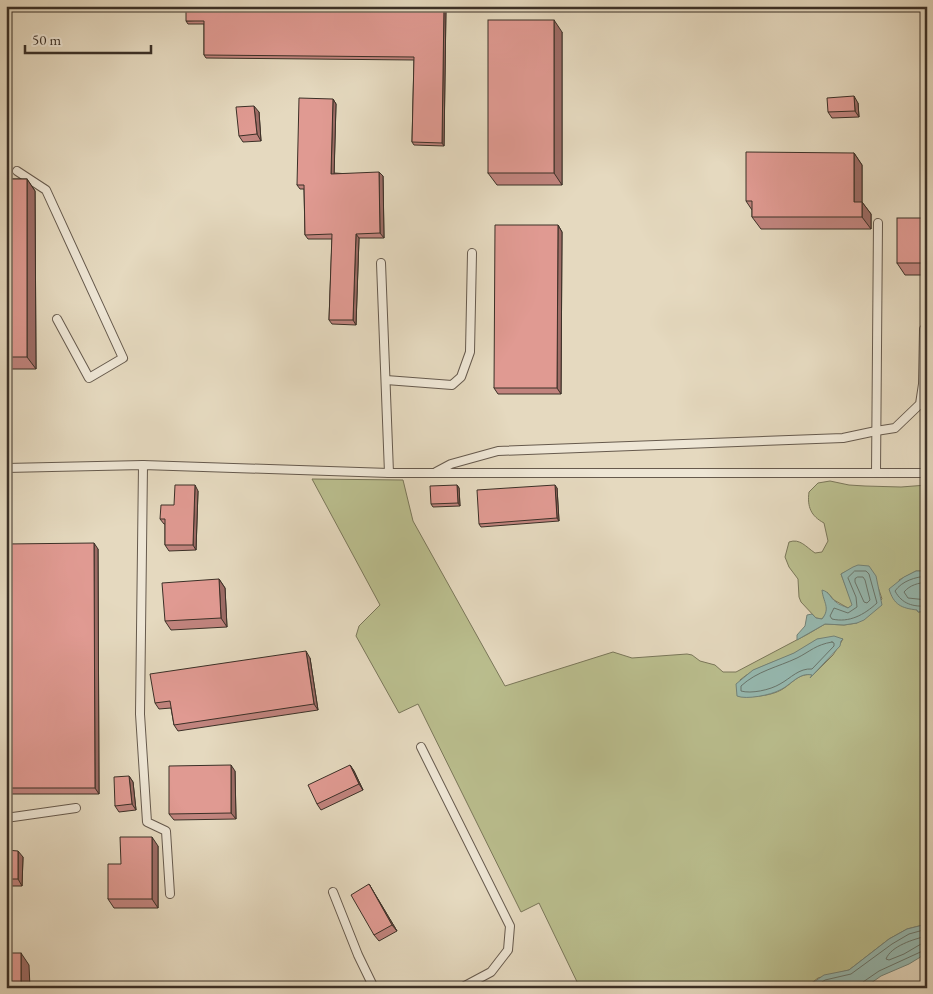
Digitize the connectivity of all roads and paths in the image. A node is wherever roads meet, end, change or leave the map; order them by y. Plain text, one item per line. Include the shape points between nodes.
1 (17, 170) dead end
2 (878, 223) dead end
3 (472, 253) dead end
4 (381, 263) dead end
5 (58, 319) dead end
6 (927, 326) edge
7 (386, 380) junction
8 (925, 384) edge
9 (876, 431) junction
10 (143, 465) junction
11 (6, 468) edge
12 (389, 473) junction
13 (435, 473) junction
14 (876, 473) junction
15 (927, 473) edge
16 (421, 747) dead end
17 (76, 808) dead end
18 (6, 818) edge
19 (333, 892) dead end
20 (170, 894) dead end
21 (374, 988) edge
22 (461, 988) edge

1 - 5 lane via 46,190 123,358 89,378
2 - 9 lane
3 - 7 lane via 470,352 461,377 452,385
4 - 7 lane
6 - 8 lane via 924,329
7 - 12 lane
8 - 9 lane via 920,404 895,428
9 - 13 lane via 843,438 498,452 451,464
9 - 14 lane
10 - 11 lane
10 - 12 lane
10 - 20 lane via 140,714 147,822 166,831
12 - 13 lane
13 - 14 lane
14 - 15 lane
16 - 22 lane via 510,926 508,950 491,972
17 - 18 lane
19 - 21 lane

